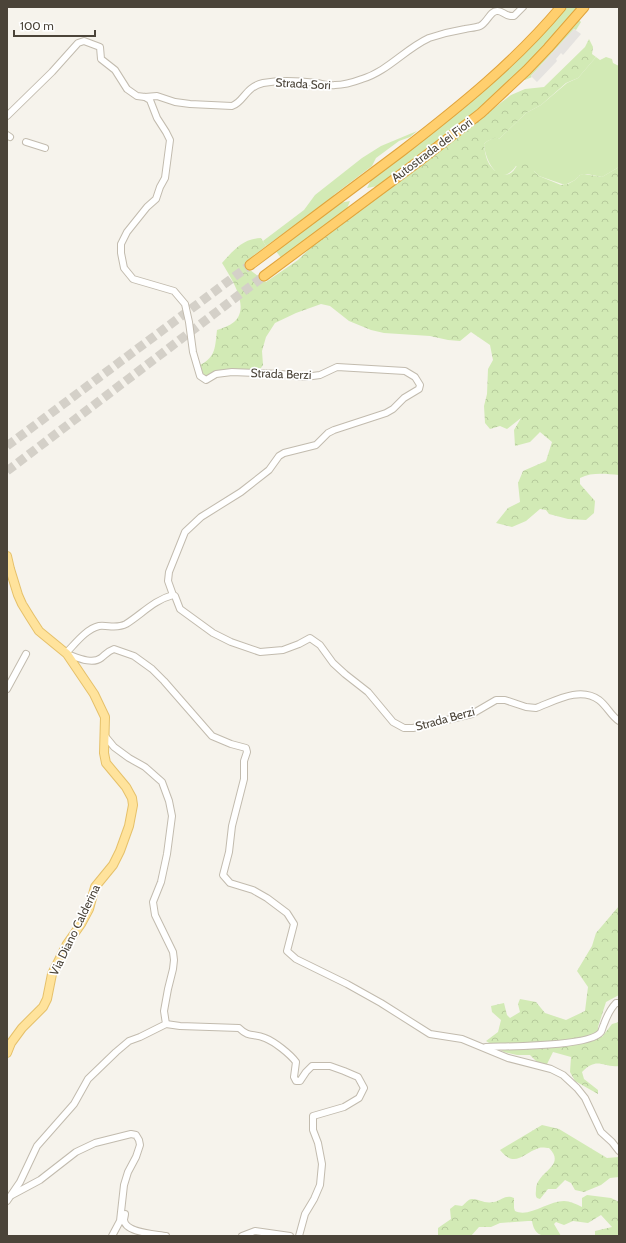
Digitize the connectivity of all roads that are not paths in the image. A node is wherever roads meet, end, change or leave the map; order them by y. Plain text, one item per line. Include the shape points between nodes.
1 (523, 7) edge
2 (561, 7) edge
3 (584, 7) edge
4 (145, 97) junction
5 (7, 116) edge
6 (26, 142) dead end
7 (45, 148) dead end
8 (250, 265) tunnel mouth
9 (264, 276) tunnel mouth
10 (7, 556) edge
11 (173, 595) junction
12 (26, 654) dead end
13 (66, 654) junction
14 (7, 689) edge
15 (619, 721) edge
16 (105, 736) junction
17 (619, 1003) edge
18 (166, 1024) junction
19 (483, 1046) junction
20 (7, 1053) edge
21 (619, 1151) edge
22 (9, 1198) edge
23 (122, 1204) junction
24 (112, 1236) edge
25 (166, 1236) edge
26 (242, 1236) edge
27 (290, 1236) edge
28 (299, 1236) edge

1 - 4 street, Strada Sori via 514,16 496,10 480,26 448,32 429,39 391,65 363,79 343,84 260,84 251,88 232,106 190,104 157,96
2 - 8 highway, Autostrada dei Fiori via 520,52 472,96
3 - 9 highway, Autostrada dei Fiori via 538,59 481,113
4 - 5 street, Strada Sori via 137,96 126,89 114,70 101,59 100,47 84,41 78,43
4 - 11 street, Strada Berzi via 150,100 170,140 165,178 156,199 126,232 121,244 121,253 124,268 133,279 174,291 185,304 200,376 206,380 216,374 232,372 305,377 320,375 337,367 405,371 415,377 420,385 419,389 386,413 334,430 316,445 279,456 269,470 241,492 201,517 185,532 169,572 168,581
6 - 7 street
10 - 13 main road, Via Diano Calderina via 22,604 39,631
11 - 13 street via 156,602 120,626 94,628
11 - 15 street, Strada Berzi via 180,609 213,633 260,652 283,650 310,638 320,645 333,663 368,692 393,722 404,728 472,714 496,700 536,708 568,696 582,694 599,700
12 - 14 street
13 - 16 main road, Via Diano Calderina via 87,681 102,708 105,717
13 - 19 street via 94,661 114,648 134,656 164,681 212,736 246,748 244,779 223,875 230,883 253,890 287,913 294,924 286,951 296,959 381,1003 430,1034 462,1039
16 - 18 street via 114,746 146,767 162,782 169,801 172,816 167,854 161,882 153,902 155,915 173,952 173,969 164,1011
16 - 20 main road, Via Diano Calderina via 106,763 132,798 133,805 125,839 113,865 95,887 86,914 52,974 43,1007 22,1028
17 - 19 street via 612,1007 601,1032 590,1039 524,1046
18 - 22 street via 129,1041 88,1079 74,1104 37,1146 20,1182
18 - 28 street via 239,1028 245,1034 265,1038 293,1057 296,1062 296,1081 300,1081 312,1066 330,1066 358,1077 364,1088 359,1098 344,1107 313,1116 313,1130 322,1164 320,1185 305,1214
19 - 21 street via 508,1058 551,1069 563,1075 585,1098 601,1132
22 - 23 street via 40,1180 76,1152 95,1143 131,1134 136,1135 140,1145 124,1185
23 - 24 street via 120,1221
23 - 25 street via 126,1225 134,1230
26 - 27 street via 254,1231

